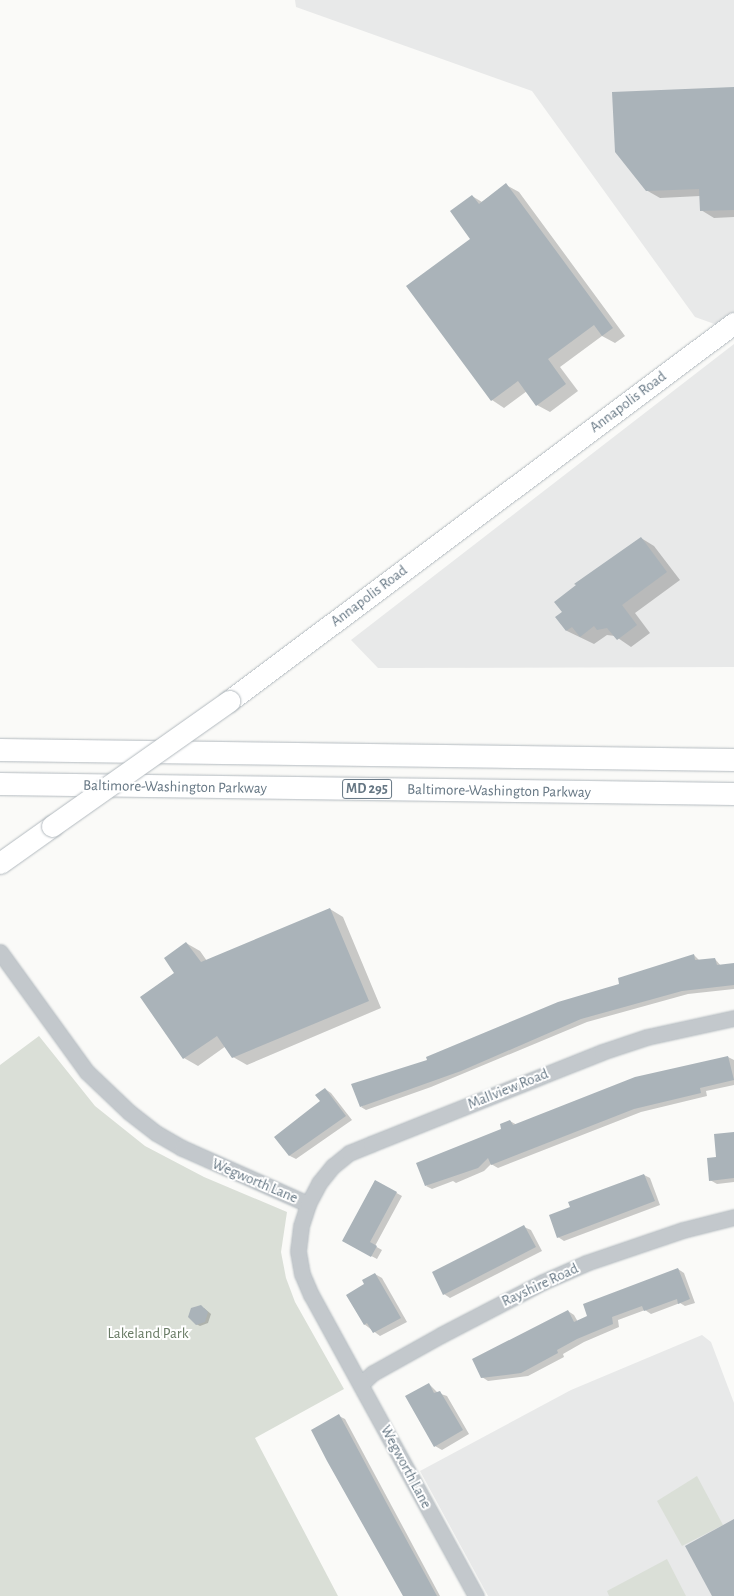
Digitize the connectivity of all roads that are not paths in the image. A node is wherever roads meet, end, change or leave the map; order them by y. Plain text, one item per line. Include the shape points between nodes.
1 (734, 324) edge
2 (0, 750) edge
3 (734, 760) edge
4 (0, 784) edge
5 (734, 794) edge
6 (0, 863) edge
7 (0, 952) edge
8 (734, 1018) edge
9 (308, 1204) junction
10 (734, 1217) edge
11 (361, 1384) junction
12 (476, 1596) edge

1 - 6 main road, Annapolis Road, bridge via 228,701
2 - 3 highway, MD 295
4 - 5 highway, Baltimore-Washington Parkway / MD 295
7 - 9 street, Wegworth Lane via 87,1072 129,1112 182,1148
8 - 9 street, Mallview Road via 689,1026 609,1050 349,1153 333,1166 319,1183
9 - 11 street, Wegworth Lane via 301,1226 298,1251 302,1274
10 - 11 street, Rayshire Road via 683,1230 586,1263 543,1282 373,1373
11 - 12 street, Wegworth Lane

